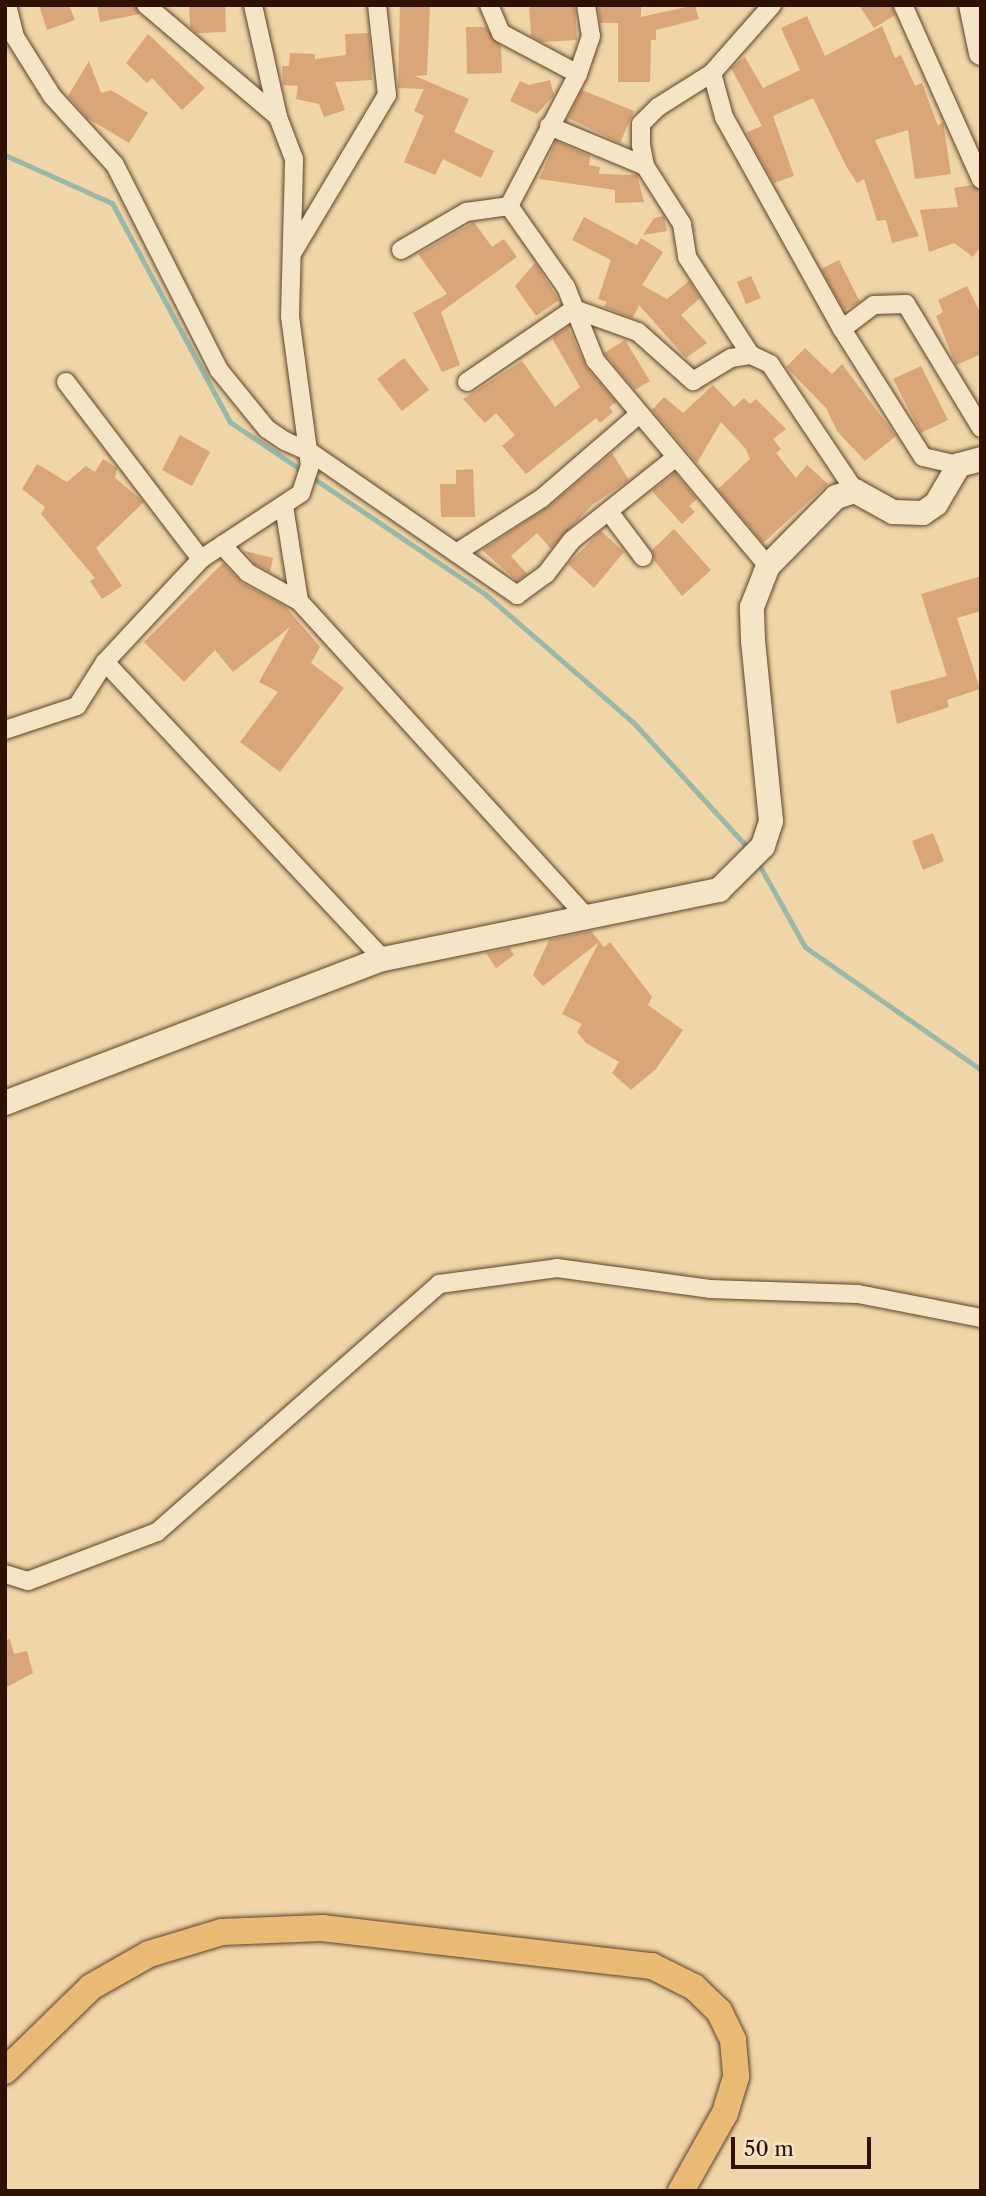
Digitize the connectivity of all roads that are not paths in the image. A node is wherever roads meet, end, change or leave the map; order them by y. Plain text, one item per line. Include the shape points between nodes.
1 (7, 5) edge
2 (146, 5) edge
3 (253, 5) edge
4 (377, 5) edge
5 (489, 5) edge
6 (586, 5) edge
7 (772, 5) edge
8 (903, 5) edge
9 (971, 5) edge
10 (981, 53) edge
11 (712, 73) junction
12 (578, 74) junction
13 (278, 117) junction
14 (549, 125) junction
15 (645, 166) junction
16 (981, 179) edge
17 (509, 206) junction
18 (401, 250) dead end
19 (292, 254) junction
20 (575, 309) junction
21 (842, 329) junction
22 (751, 355) junction
23 (66, 382) dead end
24 (467, 382) dead end
25 (638, 415) junction
26 (981, 428) edge
27 (675, 458) junction
28 (310, 459) junction
29 (970, 462) edge
30 (855, 491) junction
31 (284, 506) junction
32 (610, 513) junction
33 (222, 545) junction
34 (456, 553) junction
35 (643, 557) dead end
36 (201, 559) junction
37 (768, 566) junction
38 (299, 601) junction
39 (106, 662) junction
40 (5, 730) edge
41 (587, 917) junction
42 (383, 959) junction
43 (5, 1103) edge
44 (981, 1318) edge
45 (5, 1574) edge
46 (5, 2071) edge
47 (681, 2191) edge

1 - 28 street via 15,37 52,96 115,165 219,370 267,429
2 - 13 street
3 - 13 street
4 - 19 street via 387,95
5 - 12 street via 501,33
6 - 12 street via 591,36
7 - 11 street
8 - 16 street
9 - 10 main road
11 - 15 street via 641,124
11 - 21 street via 724,117
12 - 14 street
13 - 19 street via 294,159
14 - 15 street
14 - 17 street
15 - 22 street via 682,224 687,257
17 - 18 street via 466,212
17 - 20 street via 566,288
19 - 28 street via 289,316
20 - 22 street via 638,332 693,381 732,358
20 - 24 street
20 - 25 street via 594,360
21 - 26 street via 874,305 905,304
21 - 29 street via 923,457
22 - 30 street via 770,364
23 - 36 street
25 - 27 street
25 - 34 street via 542,498
27 - 32 street
27 - 37 street
28 - 31 street via 301,493
28 - 34 street
29 - 30 main road via 923,513 893,512
30 - 37 main road via 836,497
31 - 33 street
31 - 38 street
32 - 34 street via 572,540 546,574 517,595
32 - 35 street
33 - 36 street
33 - 38 street via 248,573
36 - 39 street
37 - 41 main road via 752,607 771,803 762,846 719,890
38 - 41 street
39 - 40 street via 77,706
39 - 42 street
41 - 42 main road
42 - 43 main road
44 - 45 street via 858,1294 710,1289 557,1268 439,1284 157,1532 28,1581
46 - 47 main road via 92,1987 149,1954 222,1932 322,1928 652,1966 694,1987 719,2011 733,2040 736,2077 726,2113

